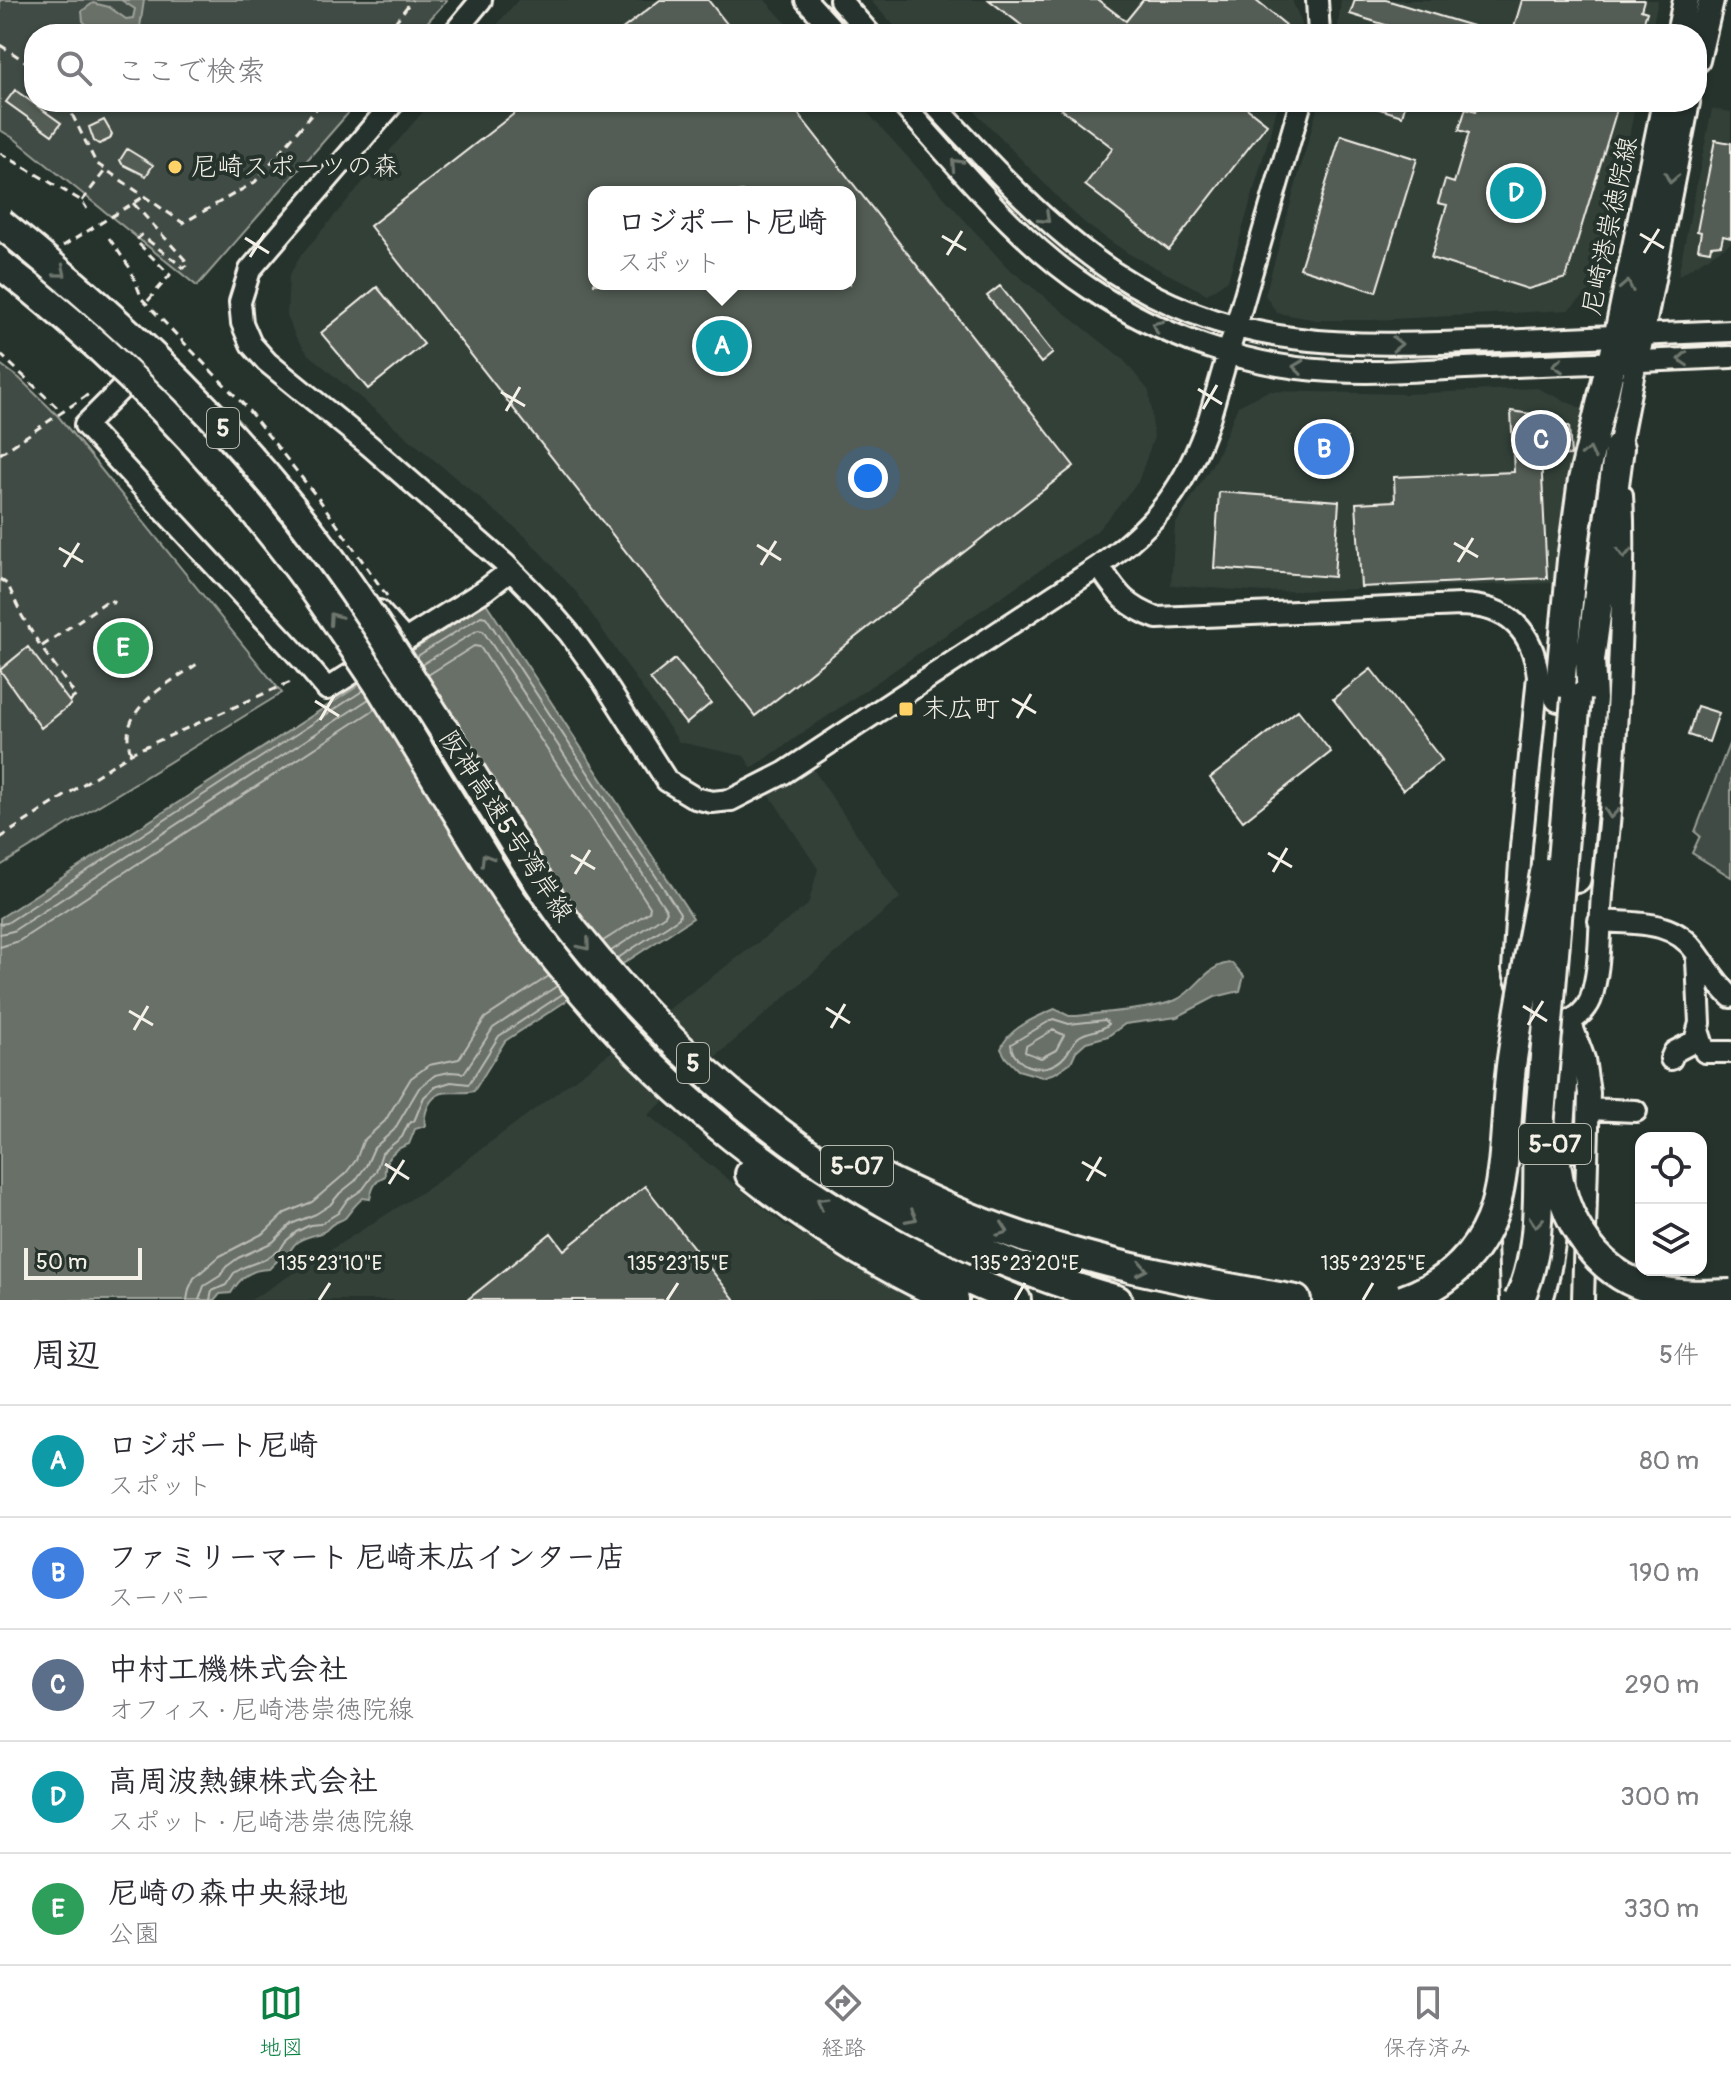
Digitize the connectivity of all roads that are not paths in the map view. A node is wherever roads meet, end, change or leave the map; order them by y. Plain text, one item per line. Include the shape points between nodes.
1 (481, 0) edge
2 (806, 0) edge
3 (840, 0) edge
4 (1317, 0) edge
5 (1686, 0) edge
6 (1711, 0) edge
7 (461, 24) edge
8 (828, 24) edge
9 (861, 24) edge
10 (1318, 24) edge
11 (1681, 24) edge
12 (1705, 24) edge
13 (385, 112) edge
14 (909, 112) edge
15 (941, 112) edge
16 (1298, 112) edge
17 (1663, 112) edge
18 (1685, 112) edge
19 (0, 223) edge
20 (0, 264) edge
21 (1236, 328) junction
22 (1731, 331) edge
23 (1641, 335) junction
24 (1621, 353) junction
25 (1230, 354) junction
26 (1731, 357) edge
27 (1619, 448) junction
28 (1099, 566) junction
29 (511, 570) junction
30 (405, 640) junction
31 (1576, 698) junction
32 (1545, 869) junction
33 (510, 898) junction
34 (1599, 921) junction
35 (1696, 952) junction
36 (1731, 997) edge
37 (1548, 1021) junction
38 (1570, 1021) junction
39 (1698, 1030) junction
40 (1731, 1052) edge
41 (1671, 1059) dead end
42 (689, 1060) junction
43 (1589, 1109) junction
44 (1636, 1111) dead end
45 (1731, 1294) edge
46 (954, 1300) edge
47 (1016, 1300) edge
48 (1117, 1300) edge
49 (1296, 1300) edge
50 (1403, 1300) edge
51 (1517, 1300) edge
52 (1542, 1300) edge
53 (1583, 1300) edge

1 - 7 street
2 - 8 street
3 - 9 street
4 - 10 street
5 - 11 main road
6 - 12 main road
13 - 29 street via 250,270 240,302 242,323 267,362
25 -> 14 street via 1135,316 1086,287 990,200
15 -> 21 street via 1063,235 1151,294
16 - 21 street
24 -> 17 main road, 尼崎港崇徳院線
18 -> 23 main road, 尼崎港崇徳院線
19 -> 42 highway, 阪神高速5号湾岸線 / 5, bridge via 136,338 284,498 397,656 573,931
33 -> 20 highway, 阪神高速5号湾岸線 / 5, bridge via 378,683 260,517 147,391
21 -> 24 street via 1304,341
21 - 25 street
22 - 23 street
23 - 24 main road, 尼崎港崇徳院線
24 -> 25 street via 1331,371
26 -> 24 street
24 - 27 street
31 -> 24 highway, 5-07 via 1572,560 1583,480
25 - 28 street via 1189,469 1146,529
27 - 31 highway, 5-07 via 1590,660
27 -> 34 street via 1625,545 1615,779
28 - 29 street via 784,773 731,800 712,802 667,781 569,633
28 - 37 street via 1125,603 1157,618 1483,605 1518,625 1536,655 1538,676 1513,969 1529,1005
29 - 30 street
30 - 30 street via 327,689 85,425 146,364
31 - 32 highway, 5-07
31 - 45 highway, 5-07, bridge via 1555,1134 1558,1180 1582,1238 1616,1272 1668,1293
31 -> 51 highway, 5-07, bridge via 1534,1245
32 - 50 highway, 5-07, bridge via 1492,1218 1452,1275
32 - 51 highway, 5-07, bridge via 1516,1198
33 - 46 highway, 5-07 via 540,956 578,1005 698,1130 818,1227
47 -> 33 highway, 阪神高速5号湾岸線 / 5 via 864,1227 751,1153 623,1038
34 - 35 street via 1672,929
34 - 38 street via 1593,993
35 - 36 street
35 - 39 street
37 - 38 street
37 - 52 street via 1566,1064 1567,1085 1556,1235
38 - 43 street via 1588,1076
39 - 40 street via 1705,1052
39 - 41 street via 1695,1041
42 -> 48 highway, 阪神高速5号湾岸線 / 5 via 784,1137 886,1203 1035,1274
42 -> 49 highway, 5-07 via 833,1154 990,1225 1099,1260
43 - 44 street
43 - 53 street

